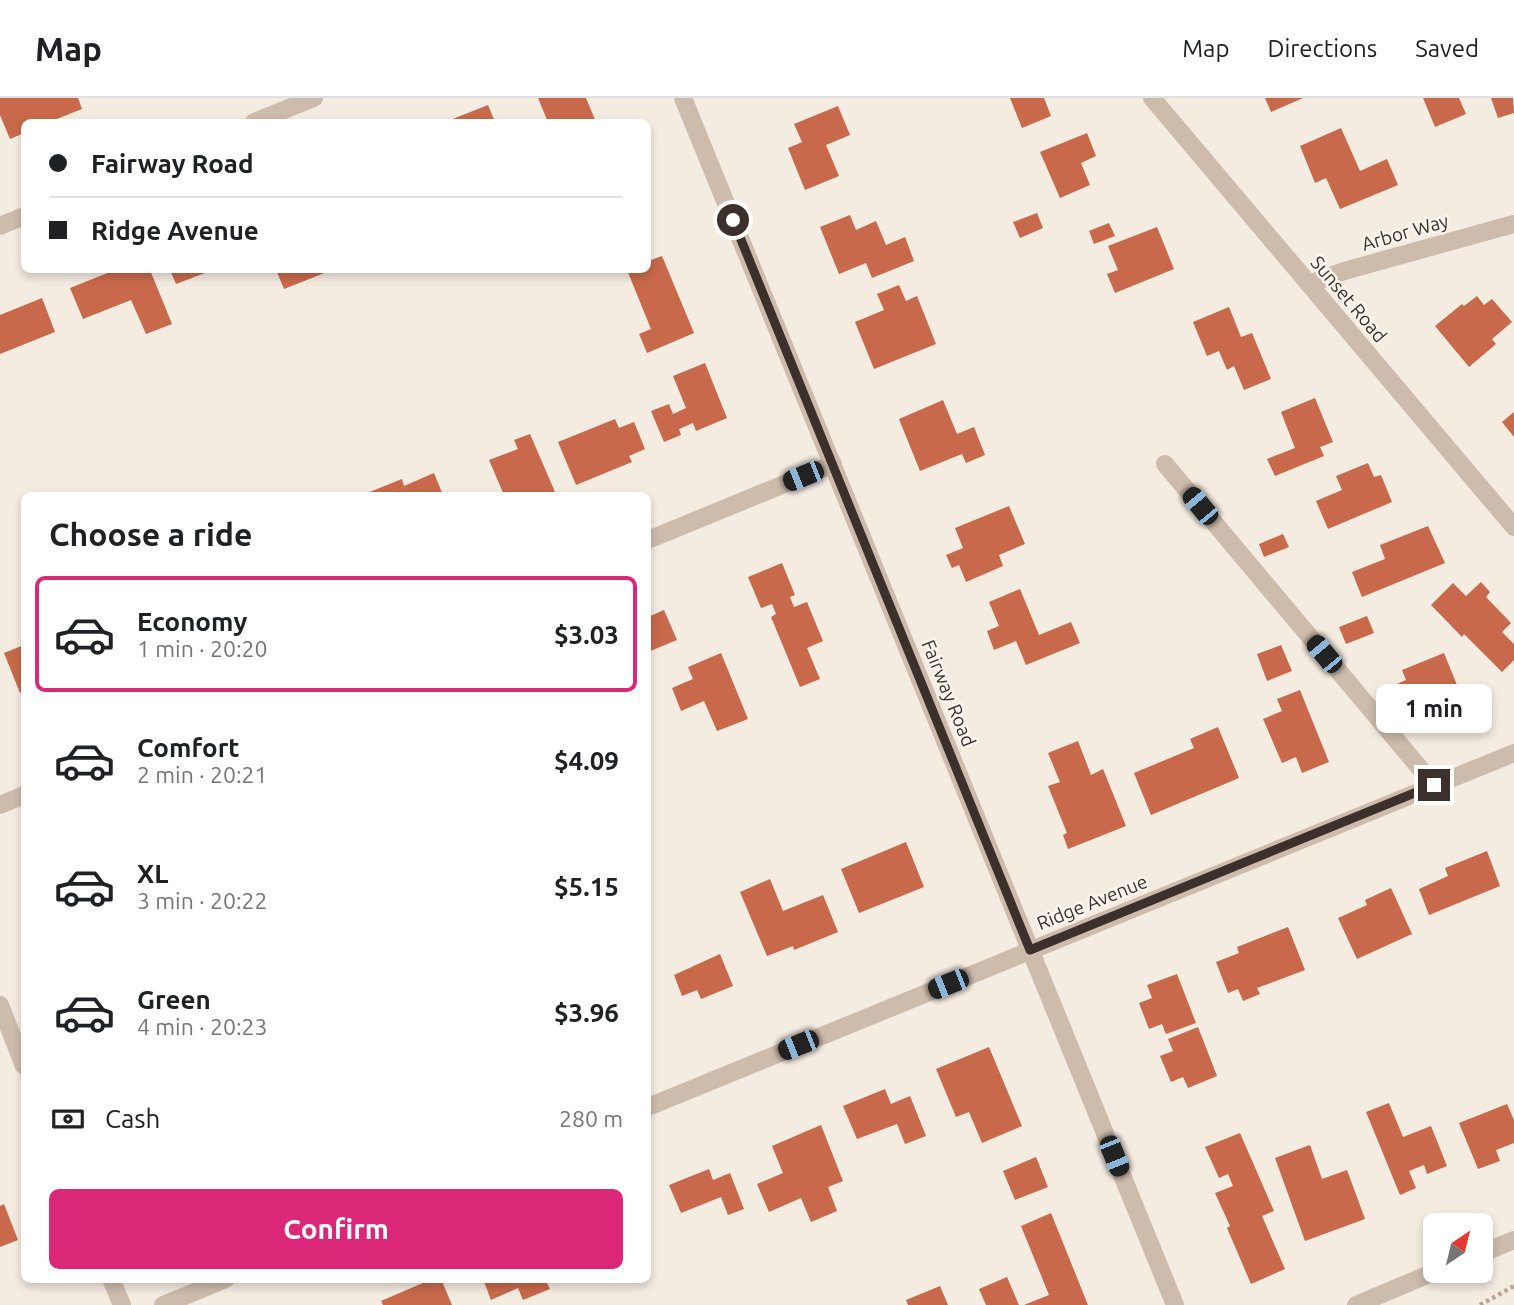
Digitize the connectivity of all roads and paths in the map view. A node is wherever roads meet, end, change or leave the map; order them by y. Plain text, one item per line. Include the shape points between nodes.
1 (314, 98) edge
2 (682, 98) edge
3 (1152, 98) edge
4 (262, 119) edge
5 (21, 217) edge
6 (1514, 223) edge
7 (0, 226) edge
8 (1309, 284) junction
9 (833, 464) junction
10 (1165, 464) dead end
11 (1514, 527) edge
12 (651, 539) edge
13 (1514, 753) edge
14 (1434, 785) junction
15 (21, 796) edge
16 (0, 805) edge
17 (1030, 950) junction
18 (0, 1005) edge
19 (21, 1058) edge
20 (651, 1106) edge
21 (1514, 1240) edge
22 (1493, 1249) edge
23 (1423, 1277) edge
24 (113, 1283) edge
25 (216, 1283) edge
26 (1514, 1286) edge
27 (122, 1305) edge
28 (163, 1305) edge
29 (1175, 1305) edge
30 (1356, 1305) edge
31 (1480, 1305) edge

1 - 4 street
2 - 9 street, Fairway Road
3 - 8 street, Sunset Road
5 - 7 street
6 - 8 street, Arbor Way
8 - 11 street, Sunset Road
9 - 12 street
9 - 17 street, Fairway Road
10 - 14 street
13 - 14 street, Ridge Avenue
14 - 17 street, Ridge Avenue
15 - 16 street
17 - 20 street, Ridge Avenue
17 - 29 street, Fairway Road
18 - 19 street
21 - 22 street
23 - 30 street
24 - 27 street
25 - 28 street
26 - 31 path

